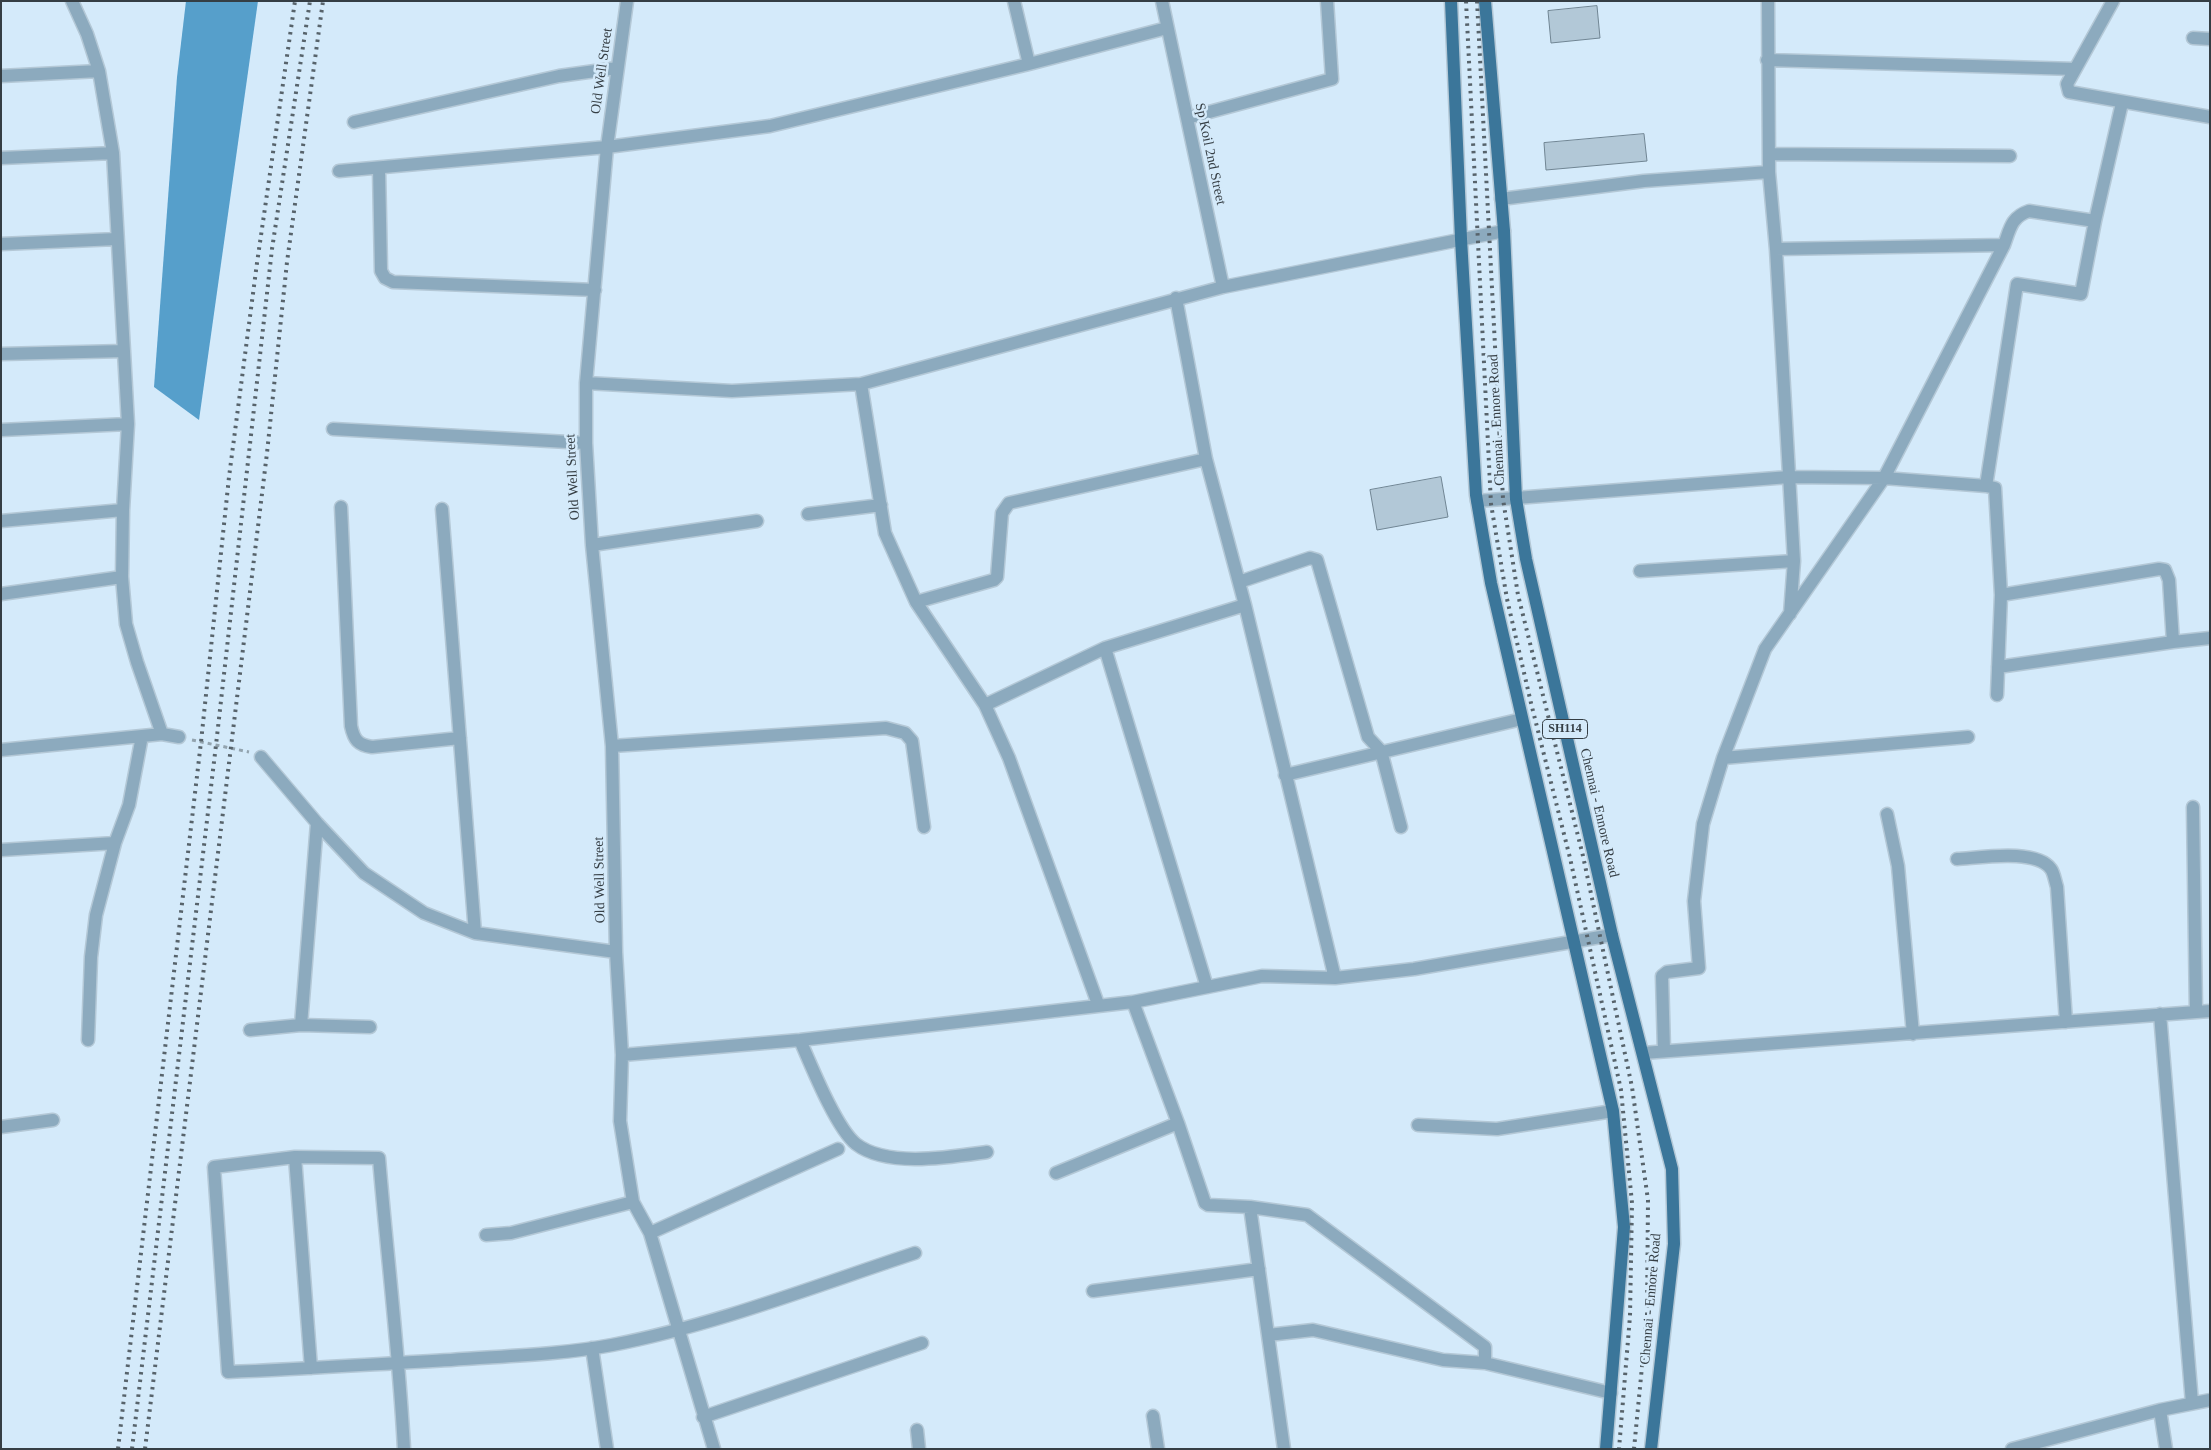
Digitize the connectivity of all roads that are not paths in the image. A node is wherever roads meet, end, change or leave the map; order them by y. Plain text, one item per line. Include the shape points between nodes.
1 (72, 1) edge
2 (626, 1) edge
3 (1014, 1) edge
4 (1162, 1) edge
5 (1327, 1) edge
6 (1451, 1) edge
7 (1485, 1) edge
8 (1768, 1) edge
9 (2113, 1) edge
10 (1168, 28) junction
11 (2193, 38) dead end
12 (2210, 39) edge
13 (1767, 60) junction
14 (1029, 64) junction
15 (617, 68) junction
16 (2075, 69) junction
17 (99, 71) junction
18 (1, 76) edge
19 (2122, 103) junction
20 (2210, 116) edge
21 (1187, 118) junction
22 (354, 122) dead end
23 (607, 147) junction
24 (113, 153) junction
25 (1770, 154) junction
26 (2010, 156) dead end
27 (1, 158) edge
28 (379, 168) junction
29 (339, 171) dead end
30 (1769, 172) junction
31 (1502, 199) junction
32 (2095, 221) junction
33 (1504, 231) junction
34 (117, 239) junction
35 (1461, 239) junction
36 (1, 244) edge
37 (2004, 245) junction
38 (1776, 249) junction
39 (1223, 287) junction
40 (595, 290) junction
41 (1176, 298) junction
42 (124, 351) junction
43 (1, 354) edge
44 (586, 383) junction
45 (862, 384) junction
46 (128, 424) junction
47 (333, 429) dead end
48 (1, 430) edge
49 (586, 443) junction
50 (1206, 459) junction
51 (1789, 476) junction
52 (1884, 478) junction
53 (1986, 486) junction
54 (1516, 500) junction
55 (1477, 501) junction
56 (881, 505) junction
57 (341, 507) dead end
58 (123, 510) junction
59 (442, 510) dead end
60 (808, 514) dead end
61 (1, 521) edge
62 (757, 521) dead end
63 (592, 545) junction
64 (1794, 561) junction
65 (1640, 571) dead end
66 (122, 577) junction
67 (1239, 582) junction
68 (1, 594) edge
69 (2001, 595) junction
70 (916, 602) junction
71 (1245, 604) junction
72 (1790, 617) junction
73 (2210, 638) edge
74 (2173, 642) junction
75 (1105, 648) junction
76 (1998, 667) junction
77 (1997, 695) dead end
78 (985, 705) junction
79 (1522, 719) junction
80 (162, 734) junction
81 (142, 736) junction
82 (1968, 737) dead end
83 (179, 738) road end
84 (460, 738) junction
85 (612, 746) junction
86 (1, 750) edge
87 (1381, 752) junction
88 (261, 757) road end
89 (1723, 758) junction
90 (1285, 775) junction
91 (2193, 807) dead end
92 (1886, 814) dead end
93 (317, 823) junction
94 (1401, 826) dead end
95 (924, 827) dead end
96 (115, 843) junction
97 (1, 850) edge
98 (1957, 859) dead end
99 (475, 933) junction
100 (1612, 935) junction
101 (1573, 940) junction
102 (616, 952) junction
103 (1335, 978) junction
104 (1207, 987) junction
105 (1133, 1002) junction
106 (1098, 1004) junction
107 (2210, 1011) edge
108 (2196, 1012) junction
109 (2160, 1014) junction
110 (2066, 1022) junction
111 (301, 1025) junction
112 (370, 1027) dead end
113 (250, 1030) dead end
114 (1913, 1034) junction
115 (88, 1040) dead end
116 (800, 1040) junction
117 (1664, 1051) junction
118 (1643, 1053) junction
119 (622, 1055) junction
120 (1612, 1111) junction
121 (53, 1120) dead end
122 (1178, 1123) junction
123 (1418, 1125) dead end
124 (1, 1127) edge
125 (838, 1149) dead end
126 (987, 1152) dead end
127 (295, 1157) junction
128 (1056, 1173) dead end
129 (634, 1202) junction
130 (1250, 1207) junction
131 (650, 1233) junction
132 (486, 1235) dead end
133 (915, 1253) dead end
134 (1258, 1268) junction
135 (1093, 1291) dead end
136 (678, 1331) junction
137 (1268, 1335) junction
138 (922, 1343) dead end
139 (592, 1348) junction
140 (399, 1363) junction
141 (1485, 1363) junction
142 (311, 1368) junction
143 (1611, 1392) junction
144 (2210, 1400) edge
145 (2192, 1403) junction
146 (2160, 1410) junction
147 (1153, 1416) dead end
148 (703, 1417) junction
149 (917, 1430) dead end
150 (404, 1449) edge
151 (607, 1449) edge
152 (714, 1449) edge
153 (919, 1449) edge
154 (1158, 1449) edge
155 (1284, 1449) edge
156 (1606, 1449) edge
157 (1651, 1449) edge
158 (2012, 1449) edge
159 (2166, 1449) edge

1 - 17 street
2 - 15 street, Old Well Street
3 - 14 street
4 - 10 street, Sp Koil 2nd Street
5 - 21 street via 1332,79
6 - 35 main road, Chennai - Ennore Road / SH114
7 - 31 main road, Chennai - Ennore Road / SH114
8 - 13 street
9 - 16 street
10 - 14 street
10 - 21 street, Sp Koil 2nd Street
11 - 12 street
13 - 16 street
13 - 25 street
14 - 23 street via 770,126
15 - 22 street via 568,74
15 - 23 street, Old Well Street
16 - 19 street via 2067,84 2068,92
17 - 18 street
17 - 24 street
19 - 20 street
19 - 32 street
21 - 39 street, Sp Koil 2nd Street
23 - 28 street
23 - 40 street, Old Well Street
24 - 27 street
24 - 34 street
25 - 26 street
25 - 30 street
28 - 29 street
28 - 40 street via 381,271 392,282
30 - 31 street via 1644,180
30 - 38 street
31 - 33 main road, Chennai - Ennore Road / SH114
32 - 37 street via 2029,211 2018,214
32 - 53 street via 2081,294 2018,284
33 - 35 street
33 - 54 main road, Chennai - Ennore Road / SH114
34 - 36 street
34 - 42 street
35 - 39 street
35 - 55 main road, Chennai - Ennore Road / SH114
37 - 38 street
37 - 52 street
38 - 51 street
39 - 41 street
40 - 44 street, Old Well Street
41 - 45 street
41 - 50 street
42 - 43 street
42 - 46 street
44 - 45 street via 732,391
44 - 49 street, Old Well Street
45 - 56 street
46 - 48 street
46 - 58 street
47 - 49 street
49 - 63 street, Old Well Street
50 - 67 street
50 - 70 street via 1009,504 1002,514 997,577
51 - 52 street
51 - 54 street
51 - 64 street
52 - 53 street
52 - 72 street
53 - 69 street via 1995,488
54 - 55 street
54 - 100 main road, Chennai - Ennore Road / SH114 via 1526,559
55 - 79 main road, Chennai - Ennore Road / SH114 via 1491,583
56 - 60 street
56 - 70 street via 885,533
57 - 84 street via 351,726 356,742 372,747
58 - 61 street
58 - 66 street
59 - 84 street
62 - 63 street
63 - 85 street, Old Well Street
64 - 65 street
64 - 72 street
66 - 68 street
66 - 80 street via 126,624
67 - 71 street
67 - 87 street via 1310,558 1317,560 1368,737
69 - 74 street via 2165,570 2169,580
69 - 76 street
70 - 78 street
71 - 75 street
71 - 90 street
72 - 89 street via 1765,649
73 - 74 street
74 - 76 street
75 - 78 street
75 - 104 street
76 - 77 street
78 - 106 street via 1009,758
79 - 87 street
79 - 101 main road, Chennai - Ennore Road / SH114
80 - 81 street
80 - 83 street
81 - 86 street
81 - 96 street via 129,805
82 - 89 street
84 - 99 street
85 - 95 street via 886,728 905,732 912,741
85 - 102 street, Old Well Street
87 - 90 street
87 - 94 street
88 - 93 street
89 - 117 street via 1703,824 1694,901 1699,968 1663,973
90 - 103 street
91 - 108 street
92 - 114 street via 1898,866
93 - 99 street via 364,873 424,913
93 - 111 street
96 - 97 street
96 - 115 street via 96,915 90,958
98 - 110 street via 2024,856 2039,859 2050,868 2058,887
99 - 102 street
100 - 101 street
100 - 118 main road, Chennai - Ennore Road / SH114
101 - 103 street via 1414,969
101 - 120 main road, Chennai - Ennore Road / SH114
102 - 119 street, Old Well Street
103 - 104 street via 1262,976
104 - 105 street
105 - 106 street
105 - 122 street
106 - 116 street
107 - 108 street
108 - 109 street
109 - 110 street
109 - 145 street
110 - 114 street
111 - 112 street
111 - 113 street
114 - 117 street
116 - 119 street
116 - 126 street via 827,1099 856,1144 886,1156 908,1158 942,1158
117 - 118 street
118 - 157 main road, Chennai - Ennore Road / SH114 via 1672,1170 1674,1244
119 - 129 street, Old Well Street via 620,1121
120 - 123 street via 1497,1129
120 - 143 main road, Chennai - Ennore Road / SH114 via 1624,1227
121 - 124 street
122 - 128 street
122 - 130 street via 1205,1203
125 - 131 street
127 - 140 street via 380,1158
127 - 142 street
127 - 142 street via 214,1167 228,1372
129 - 131 street, Old Well Street
129 - 132 street via 511,1233
130 - 134 street
130 - 141 street via 1307,1215 1485,1347
131 - 136 street, Old Well Street
133 - 136 street
134 - 135 street
134 - 137 street
136 - 139 street
136 - 148 street, Old Well Street
137 - 141 street via 1313,1330 1443,1360
137 - 155 street
138 - 148 street
139 - 140 street
139 - 151 street
140 - 142 street
140 - 150 street
141 - 143 street
143 - 156 main road, Chennai - Ennore Road / SH114
144 - 145 street
145 - 146 street
146 - 158 street
146 - 159 street
147 - 154 street
148 - 152 street, Old Well Street
149 - 153 street

